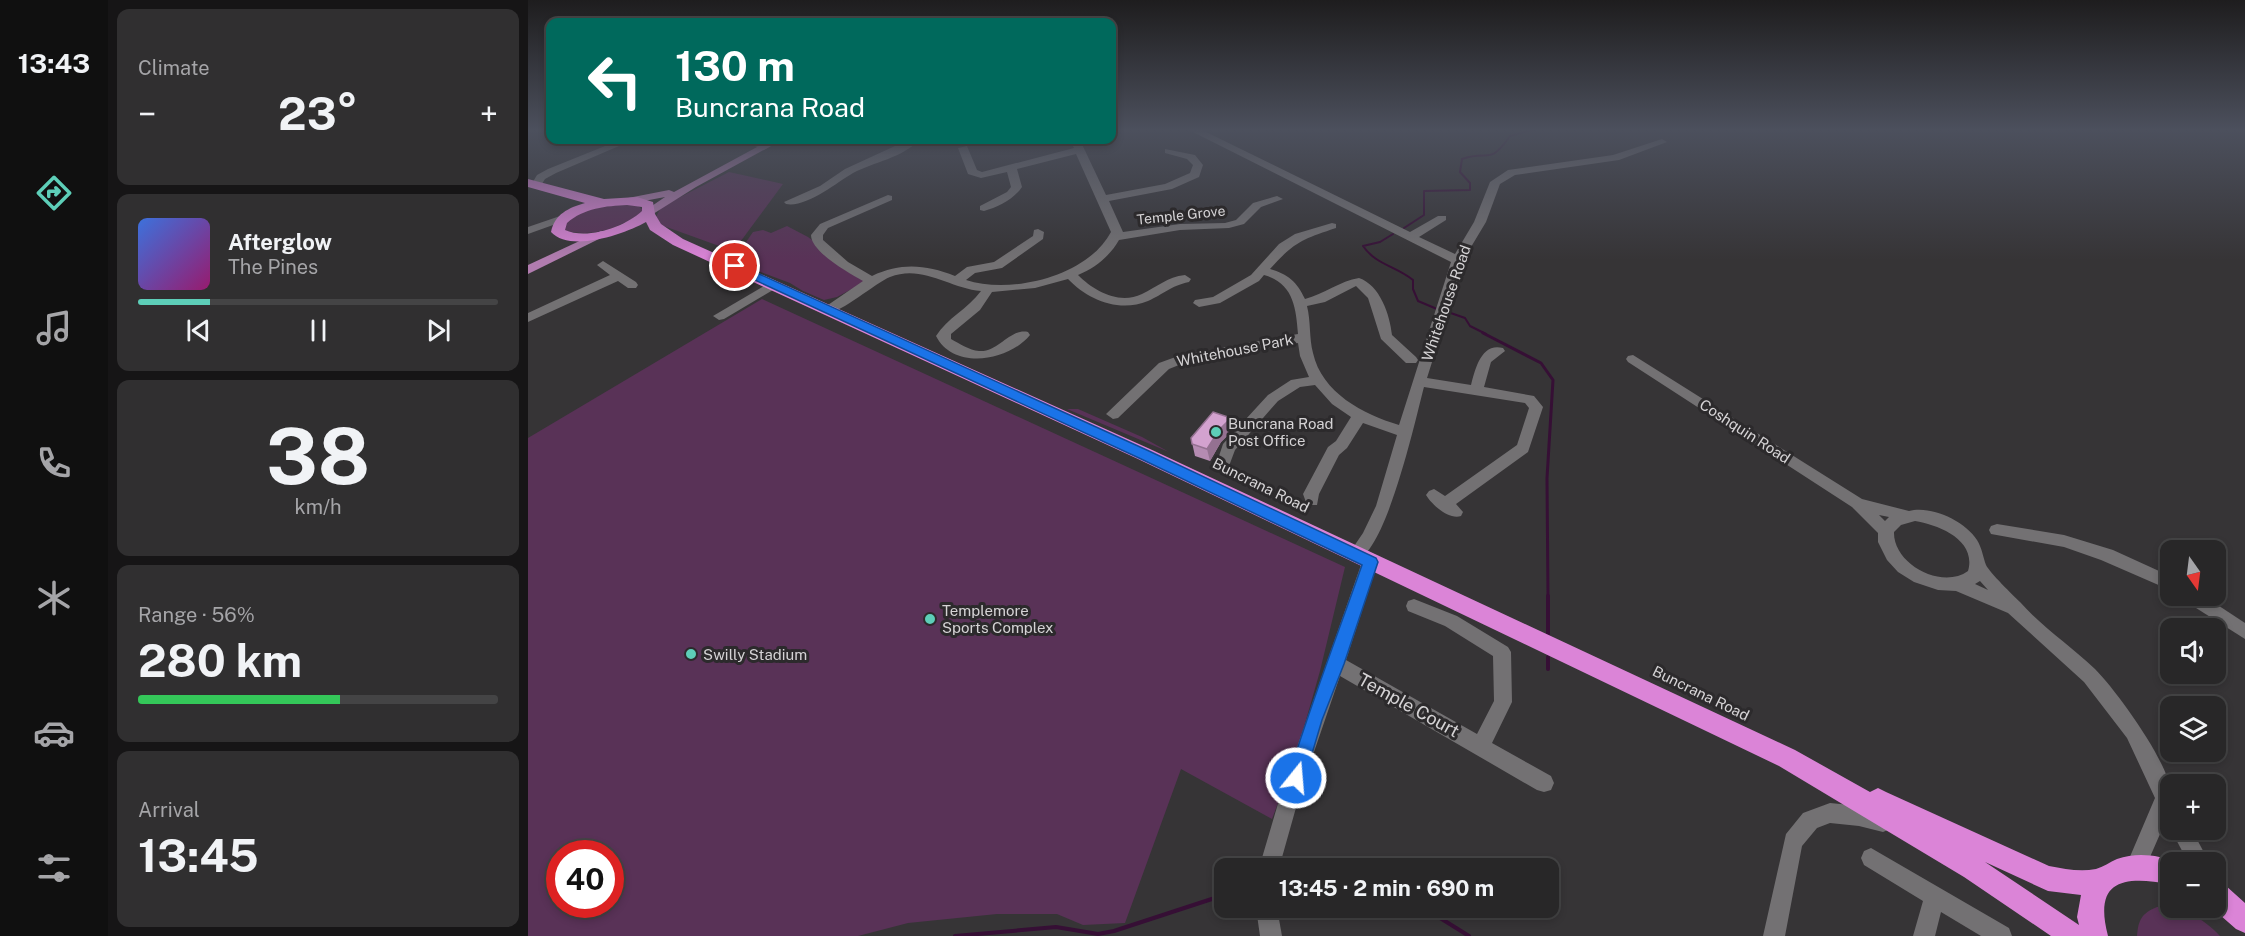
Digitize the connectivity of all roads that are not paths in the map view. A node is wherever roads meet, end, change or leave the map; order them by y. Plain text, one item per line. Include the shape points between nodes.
1 (549, 173) edge
2 (715, 173) edge
3 (847, 173) edge
4 (974, 173) edge
5 (991, 173) edge
6 (1012, 173) edge
7 (1091, 173) edge
8 (1196, 173) edge
9 (1280, 173) edge
10 (1510, 173) edge
11 (532, 184) edge
12 (692, 185) junction
13 (566, 195) junction
14 (888, 198) dead end
15 (1104, 199) junction
16 (1277, 199) dead end
17 (628, 201) junction
18 (790, 202) dead end
19 (604, 204) junction
20 (984, 208) dead end
21 (649, 213) junction
22 (566, 217) junction
23 (1442, 218) dead end
24 (1332, 226) dead end
25 (528, 231) edge
26 (620, 231) junction
27 (1038, 232) dead end
28 (604, 233) junction
29 (561, 235) junction
30 (1116, 237) junction
31 (1410, 237) junction
32 (678, 242) junction
33 (543, 261) junction
34 (1459, 261) junction
35 (603, 265) dead end
36 (528, 270) edge
37 (1264, 271) junction
38 (1070, 274) junction
39 (619, 276) junction
40 (1185, 279) dead end
41 (873, 280) junction
42 (957, 281) junction
43 (774, 284) junction
44 (632, 285) dead end
45 (988, 288) junction
46 (1199, 303) dead end
47 (1300, 303) junction
48 (830, 310) junction
49 (719, 316) dead end
50 (528, 318) edge
51 (1023, 335) dead end
52 (1305, 337) junction
53 (1498, 351) dead end
54 (1633, 359) dead end
55 (1411, 360) dead end
56 (1318, 380) junction
57 (1419, 381) junction
58 (1476, 391) junction
59 (1113, 414) dead end
60 (1360, 416) junction
61 (1404, 432) junction
62 (1224, 462) dead end
63 (1312, 501) dead end
64 (1444, 503) dead end
65 (1857, 503) junction
66 (1907, 516) junction
67 (1997, 530) dead end
68 (1886, 531) junction
69 (1363, 559) junction
70 (1978, 567) junction
71 (2160, 579) edge
72 (1957, 584) junction
73 (1414, 606) dead end
74 (2206, 606) edge
75 (2016, 610) junction
76 (2245, 632) edge
77 (1336, 664) junction
78 (1481, 745) junction
79 (1821, 776) junction
80 (1544, 783) dead end
81 (2160, 785) edge
82 (2160, 820) edge
83 (1906, 827) junction
84 (1272, 858) edge
85 (1871, 858) dead end
86 (2136, 866) junction
87 (2160, 870) edge
88 (2101, 881) junction
89 (1935, 896) junction
90 (2226, 903) edge
91 (1268, 918) edge
92 (2245, 920) edge
93 (1271, 936) edge
94 (1773, 936) edge
95 (1924, 936) edge
96 (2001, 936) edge
97 (2073, 936) edge
98 (2095, 936) edge

1 - 11 street
2 - 12 main road
3 - 18 street via 824,188
4 - 5 street, Temple Grove
6 - 20 street via 1017,187
7 - 15 street, Temple Grove
8 - 15 street, Temple Grove via 1168,187
9 - 31 street
10 - 34 street, Whitehouse Road via 1500,177 1488,194 1480,222 1461,250
11 - 13 highway
12 - 17 main road
12 - 21 main road
13 - 19 highway
13 - 22 highway via 570,201
14 - 41 street via 824,226 817,235 817,241 844,265
15 - 30 street, Temple Grove
16 - 30 street, Temple Grove via 1257,205 1240,222 1225,226 1180,227
17 - 19 highway
17 - 21 highway, Buncrana Road via 644,202
19 - 22 highway
21 - 26 highway
21 - 32 highway, Buncrana Road via 655,227
22 - 25 street
22 - 29 highway via 558,225
23 - 31 street
24 - 37 street via 1299,236 1283,247
25 - 29 street
26 - 28 highway
26 - 32 highway, Buncrana Road
27 - 42 street via 1039,237 998,265 971,270
28 - 29 highway
28 - 33 main road
29 - 33 main road via 560,245
30 - 38 street via 1094,261
31 - 34 street
32 - 43 highway, Buncrana Road
33 - 36 main road
34 - 57 street, Whitehouse Road
35 - 39 street
37 - 46 street via 1216,300
37 - 47 street, Whitehouse Park via 1283,277
38 - 40 street via 1098,296 1123,302 1140,300 1174,279
38 - 45 street via 1030,284
39 - 44 street
39 - 50 street via 570,292
41 - 42 street via 903,269 922,269
41 - 48 street
42 - 45 street
43 - 48 highway, Buncrana Road
43 - 49 street
45 - 51 street via 976,307 946,332 946,342 984,357 998,353
47 - 52 street, Whitehouse Park
47 - 55 street via 1321,299 1359,282 1374,296 1386,336
48 - 69 highway, Buncrana Road
52 - 56 street, Whitehouse Park via 1307,356
52 - 59 street, Whitehouse Park via 1175,361 1164,366
53 - 58 street via 1485,360
54 - 65 street, Coshquin Road
56 - 60 street, Whitehouse Park
56 - 62 street via 1296,383 1273,398 1228,448
57 - 58 street
57 - 61 street, Whitehouse Road
58 - 64 street via 1528,399 1536,407 1523,448
60 - 61 street, Whitehouse Park
60 - 63 street via 1342,444 1332,451 1311,494
61 - 69 street, Whitehouse Road via 1384,506
65 - 66 street
65 - 68 street
66 - 68 street
66 - 70 street via 1933,518 1959,531 1973,545
67 - 71 street via 2064,541
68 - 72 street via 1889,552 1909,572 1928,582
69 - 77 street, Whitehouse Road
69 - 79 highway, Buncrana Road
70 - 72 street via 1971,578
70 - 75 street
72 - 75 street
73 - 78 street via 1451,621 1502,652 1503,702
74 - 76 street
75 - 81 street via 2090,676 2134,732
77 - 78 street, Temple Court
77 - 84 street, Whitehouse Road via 1314,720
78 - 80 street, Temple Court
79 - 83 highway, Buncrana Road
79 - 88 highway, Buncrana Road via 2048,878 2074,883
82 - 86 street
83 - 94 street via 1830,813 1810,820 1793,841
83 - 97 highway, Buncrana Road via 2030,904
85 - 89 street
86 - 87 highway
86 - 88 highway via 2116,870
88 - 98 highway via 2092,902
89 - 95 street
89 - 96 street
90 - 92 highway
91 - 93 street

